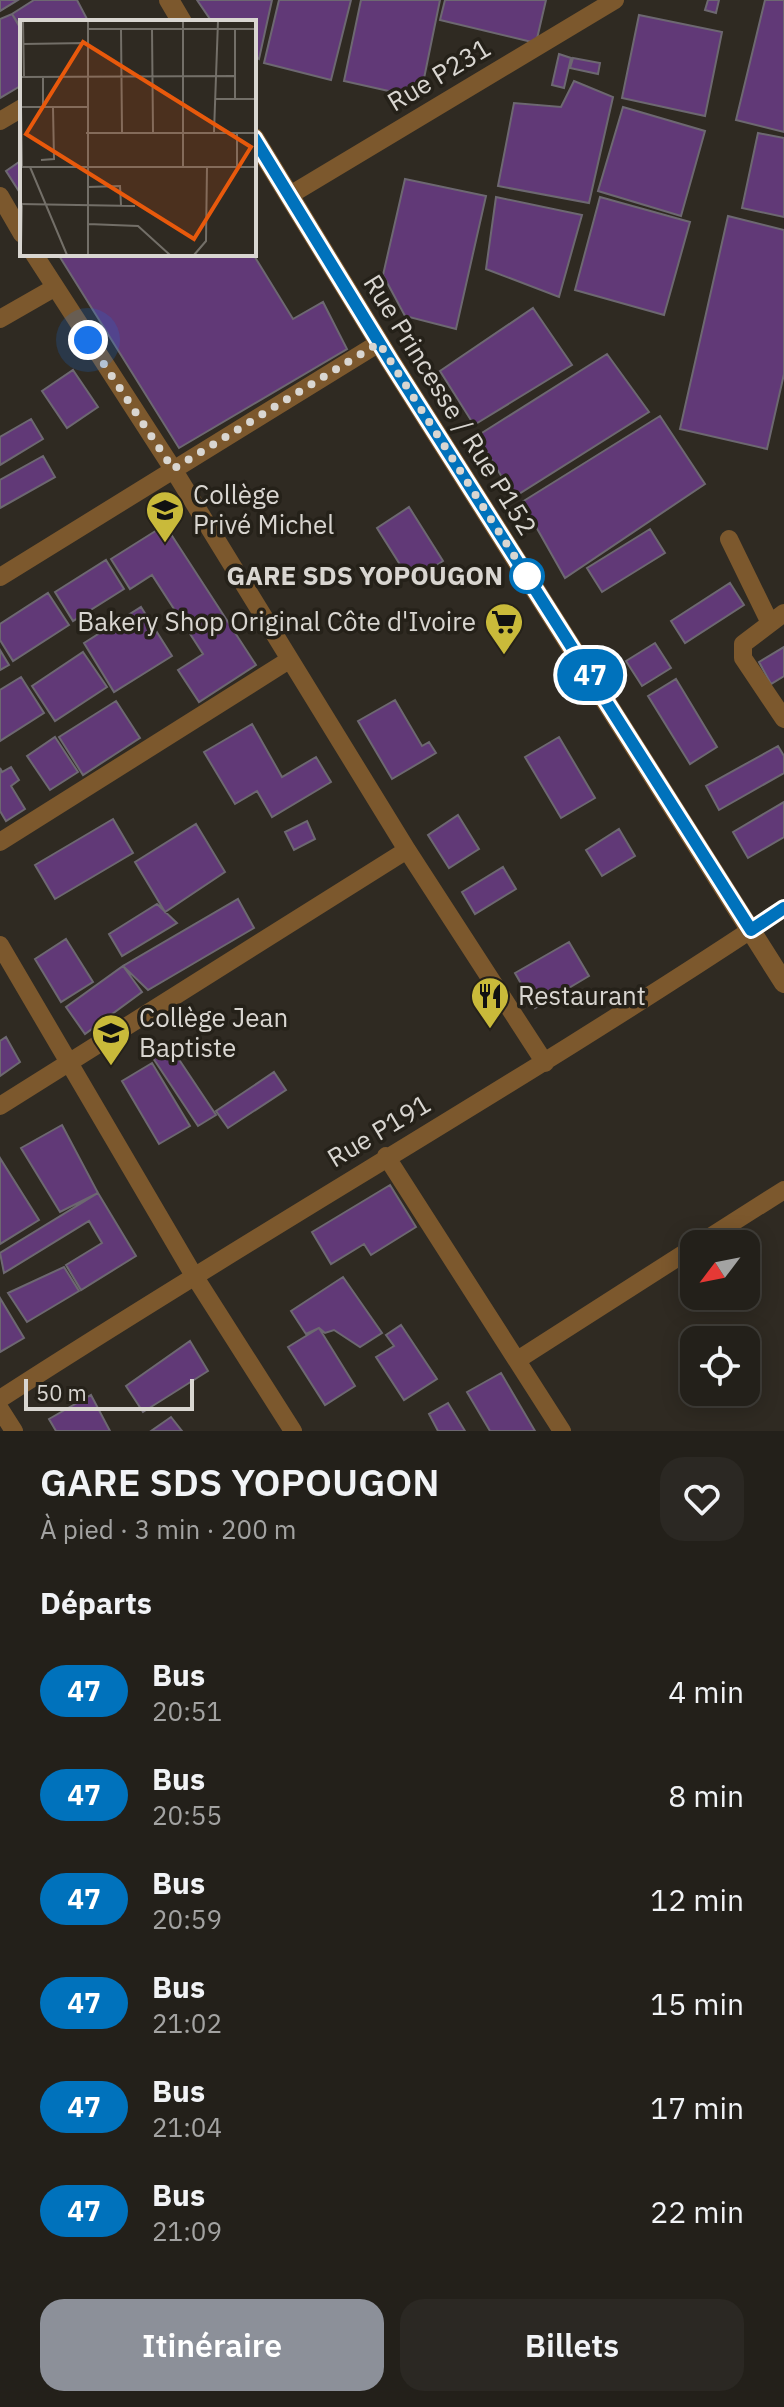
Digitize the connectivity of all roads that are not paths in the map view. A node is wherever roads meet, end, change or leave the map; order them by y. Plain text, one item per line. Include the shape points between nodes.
1 (615, 0) edge
2 (20, 109) edge
3 (0, 121) edge
4 (256, 141) edge
5 (290, 195) junction
6 (0, 196) edge
7 (20, 231) edge
8 (35, 256) edge
9 (54, 288) junction
10 (0, 319) edge
11 (379, 343) junction
12 (173, 469) junction
13 (729, 539) dead end
14 (0, 577) edge
15 (776, 617) edge
16 (289, 660) junction
17 (784, 719) edge
18 (0, 842) edge
19 (407, 850) junction
20 (784, 908) edge
21 (751, 930) junction
22 (0, 945) edge
23 (784, 983) edge
24 (69, 1060) junction
25 (545, 1063) junction
26 (0, 1106) edge
27 (386, 1156) junction
28 (784, 1190) edge
29 (721, 1230) edge
30 (680, 1256) edge
31 (193, 1274) junction
32 (519, 1359) junction
33 (0, 1399) edge
34 (0, 1409) edge
35 (557, 1429) edge
36 (14, 1431) edge
37 (293, 1431) edge

1 - 5 street, Rue P231
2 - 3 street
4 - 5 street, Rue Princesse / Rue P152
5 - 11 street, Rue Princesse / Rue P152
6 - 7 street
8 - 9 street
9 - 10 street
9 - 12 street
11 - 12 street
11 - 21 street, Rue Princesse / Rue P152
12 - 14 street
12 - 16 street
13 - 15 street
15 - 17 street via 743,644 743,658
16 - 18 street
16 - 19 street
19 - 24 street
19 - 25 street
20 - 21 street, Rue P191
21 - 23 street, Rue Princesse / Rue P152
21 - 25 street, Rue P191
22 - 24 street
24 - 26 street
24 - 31 street
25 - 27 street, Rue P191
27 - 31 street, Rue P191
27 - 32 street
28 - 29 street
30 - 32 street
31 - 33 street, Rue P191
31 - 37 street
32 - 35 street
34 - 36 street

